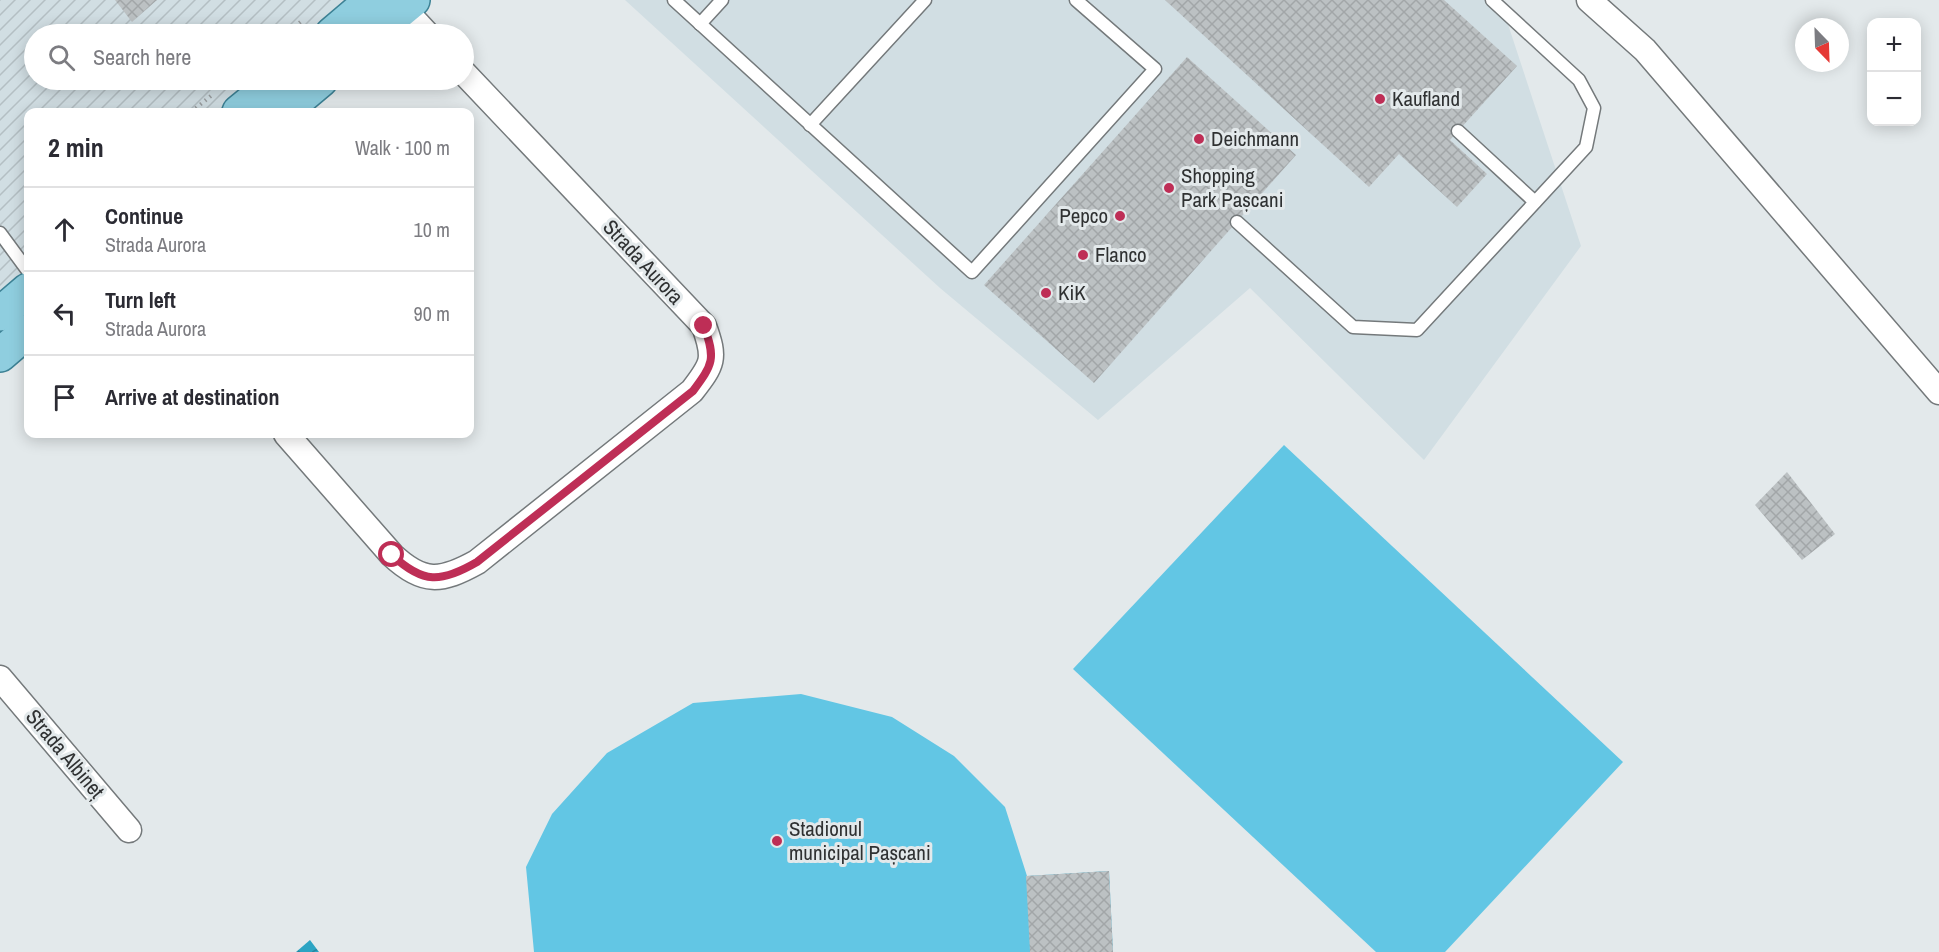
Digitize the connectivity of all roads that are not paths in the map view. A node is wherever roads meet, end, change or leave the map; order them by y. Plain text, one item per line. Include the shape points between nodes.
1 (674, 0) edge
2 (722, 0) edge
3 (926, 0) edge
4 (1076, 0) edge
5 (1492, 0) edge
6 (1589, 0) edge
7 (396, 3) edge
8 (353, 24) edge
9 (380, 24) edge
10 (417, 24) edge
11 (700, 24) junction
12 (474, 84) edge
13 (266, 90) edge
14 (309, 90) edge
15 (244, 108) edge
16 (288, 108) edge
17 (810, 125) junction
18 (1458, 131) dead end
19 (1535, 202) junction
20 (1237, 222) dead end
21 (0, 233) edge
22 (24, 266) edge
23 (24, 293) edge
24 (0, 314) edge
25 (24, 334) edge
26 (0, 355) edge
27 (1939, 392) edge
28 (290, 438) edge
29 (0, 678) edge
30 (129, 830) dead end

1 - 11 lane
2 - 11 lane
3 - 17 lane
4 - 17 lane via 1155,69 972,272
5 - 19 lane via 1579,80 1594,108 1586,147
6 - 27 street via 1653,59
7 - 8 main road
7 - 9 main road
7 - 10 street
11 - 17 lane
12 - 28 street, Strada Aurora via 704,326 712,348 709,370 693,391 477,562 454,575 431,578 408,570
13 - 15 main road
14 - 16 main road
18 - 19 lane
19 - 20 lane via 1417,330 1353,327
21 - 22 lane
23 - 24 main road
25 - 26 main road
29 - 30 street, Strada Albineț

